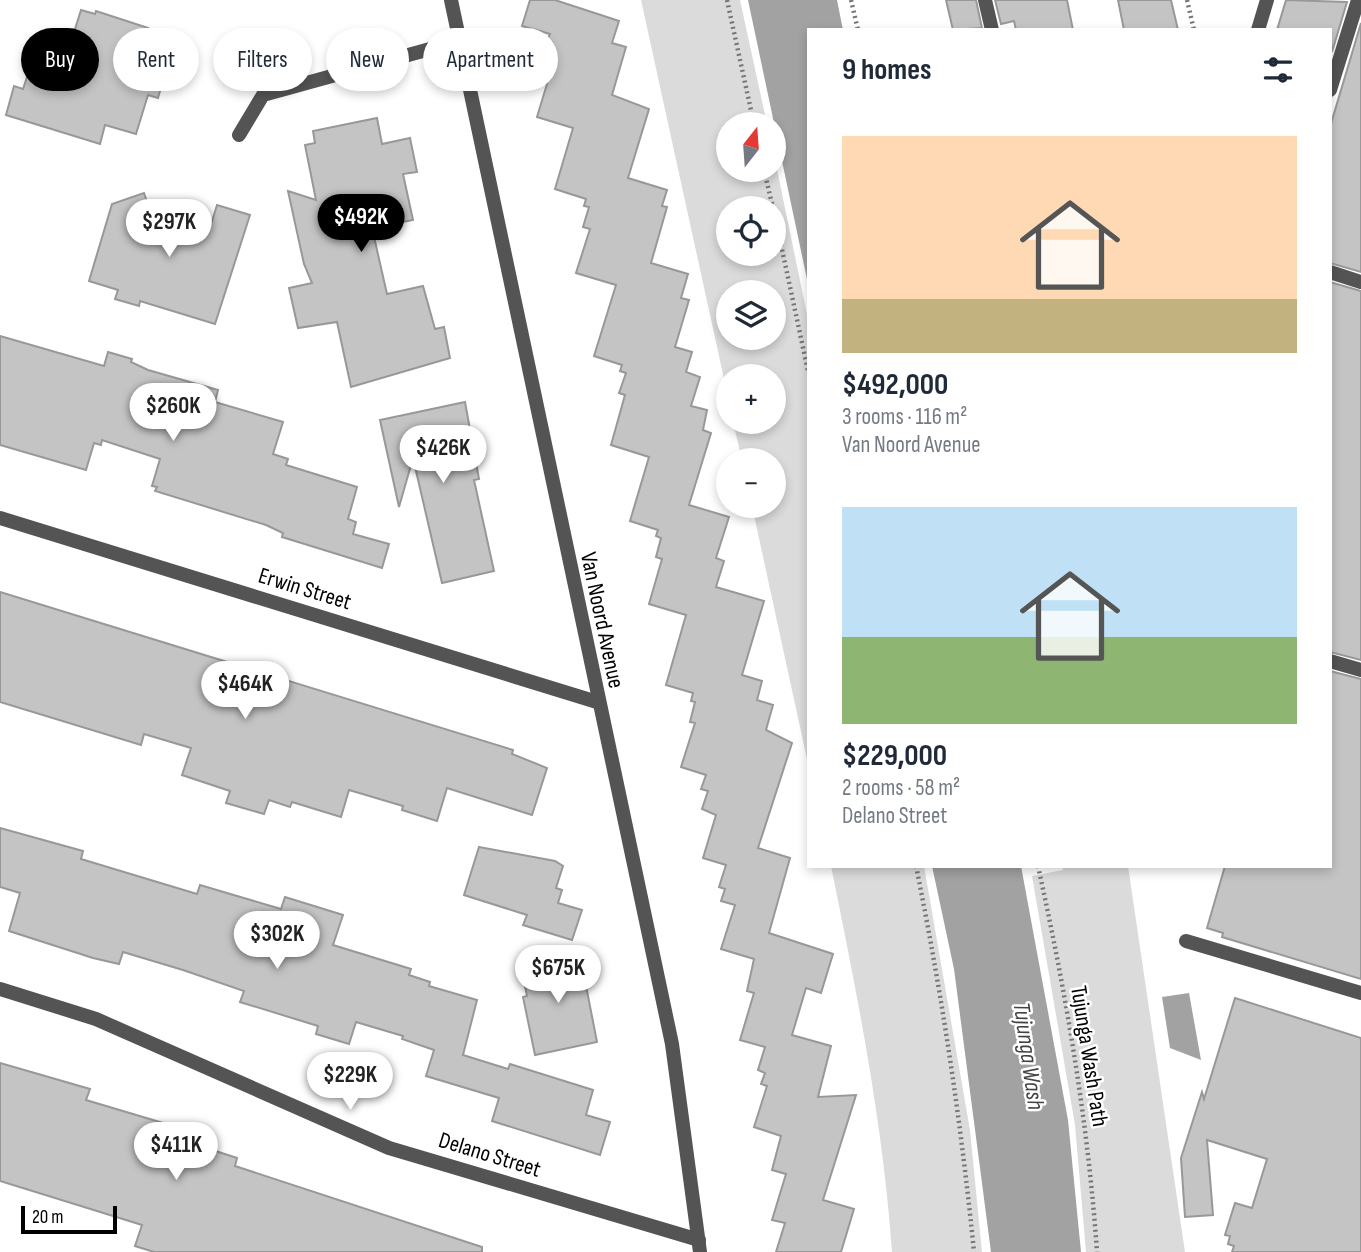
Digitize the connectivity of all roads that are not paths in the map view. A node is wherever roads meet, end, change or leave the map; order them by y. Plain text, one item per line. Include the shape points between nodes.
1 (451, 0) edge
2 (985, 0) edge
3 (1267, 0) edge
4 (1358, 0) edge
5 (456, 28) edge
6 (992, 28) edge
7 (1259, 28) edge
8 (423, 51) edge
9 (1332, 84) edge
10 (469, 91) edge
11 (239, 135) dead end
12 (1332, 273) edge
13 (1361, 282) edge
14 (0, 518) edge
15 (1332, 662) edge
16 (1361, 670) edge
17 (597, 702) junction
18 (1186, 941) dead end
19 (0, 989) edge
20 (1361, 993) edge
21 (700, 1246) edge

1 - 5 street, Van Noord Avenue
2 - 6 street
3 - 7 street
4 - 9 street
8 - 11 street via 263,95
10 - 17 street, Van Noord Avenue
12 - 13 street
14 - 17 street, Erwin Street
15 - 16 street
17 - 21 street, Van Noord Avenue via 672,1044
18 - 20 street
19 - 21 street, Delano Street via 96,1019 389,1148

